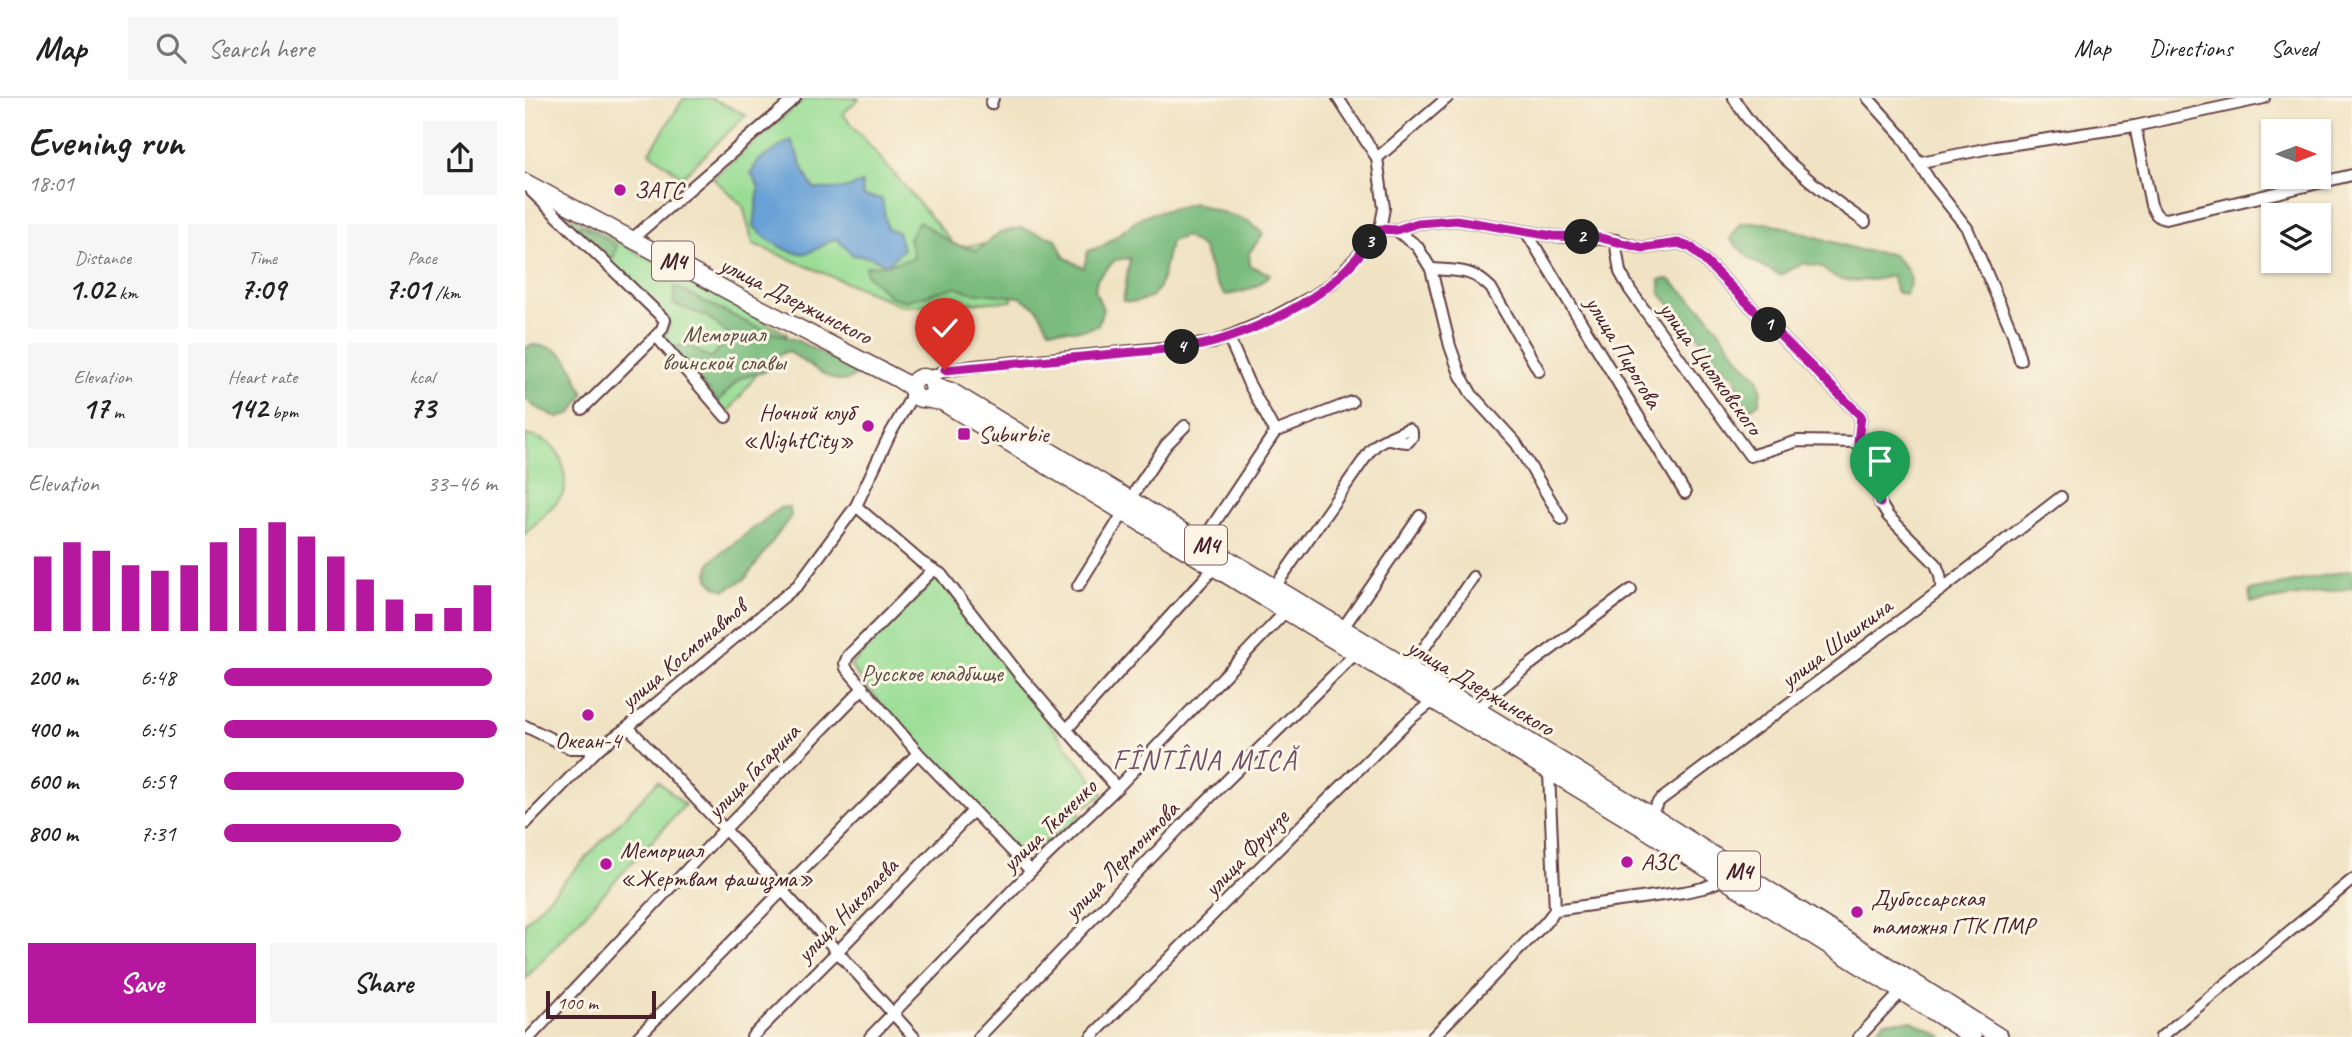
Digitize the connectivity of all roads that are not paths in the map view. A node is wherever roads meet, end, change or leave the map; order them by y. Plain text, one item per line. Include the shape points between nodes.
1 (795, 98) edge
2 (1338, 98) edge
3 (1447, 98) edge
4 (1734, 98) edge
5 (1868, 98) edge
6 (2264, 98) edge
7 (2135, 126) junction
8 (1377, 158) junction
9 (1921, 162) junction
10 (2352, 174) edge
11 (525, 184) edge
12 (1865, 222) dead end
13 (1380, 229) junction
14 (1396, 230) junction
15 (1527, 233) junction
16 (633, 238) junction
17 (1615, 240) junction
18 (1431, 269) junction
19 (656, 336) junction
20 (1229, 338) junction
21 (2020, 359) dead end
22 (1539, 371) dead end
23 (918, 389) junction
24 (1352, 402) dead end
25 (582, 410) dead end
26 (726, 417) dead end
27 (1185, 426) dead end
28 (1275, 432) junction
29 (1390, 437) dead end
30 (1858, 442) junction
31 (1685, 493) dead end
32 (2061, 497) dead end
33 (856, 506) junction
34 (1127, 506) junction
35 (1420, 516) dead end
36 (1562, 519) dead end
37 (1201, 542) junction
38 (1214, 568) junction
39 (933, 570) junction
40 (1473, 577) dead end
41 (1078, 586) dead end
42 (1274, 588) junction
43 (1942, 589) junction
44 (1631, 590) dead end
45 (1286, 611) junction
46 (1343, 628) junction
47 (1355, 654) junction
48 (1409, 670) junction
49 (863, 688) junction
50 (1433, 701) junction
51 (1470, 714) junction
52 (525, 726) edge
53 (628, 727) junction
54 (1067, 729) junction
55 (599, 748) junction
56 (918, 753) junction
57 (1549, 773) junction
58 (1117, 788) junction
59 (972, 811) junction
60 (1645, 820) junction
61 (525, 824) edge
62 (725, 829) junction
63 (1031, 871) junction
64 (1722, 880) junction
65 (2352, 880) edge
66 (782, 890) junction
67 (1555, 909) junction
68 (838, 951) junction
69 (1902, 991) junction
70 (892, 1014) junction
71 (530, 1037) edge
72 (638, 1037) edge
73 (752, 1037) edge
74 (870, 1037) edge
75 (914, 1037) edge
76 (979, 1037) edge
77 (1091, 1037) edge
78 (1433, 1037) edge
79 (1859, 1037) edge
80 (1973, 1037) edge
81 (2000, 1037) edge
82 (2161, 1037) edge

1 - 16 street
2 - 8 street
3 - 8 street
4 - 12 street via 1768,141
5 - 9 street
6 - 7 street
7 - 9 street
7 - 10 street via 2151,205 2160,218
8 - 13 street via 1384,208
9 - 21 street via 1967,228
11 - 16 highway, улица Дзержинского / M4
11 - 19 street, улица Дзержинского via 662,314 665,320
13 - 14 street
13 - 20 street via 1353,263 1315,295
14 - 15 street via 1456,220
14 - 18 street via 1417,246
15 - 17 street
15 - 31 street, улица Пирогова
16 - 23 highway, улица Дзержинского / M4
17 - 30 street via 1644,248 1678,243 1692,248 1861,416
17 - 30 street, улица Циолковского via 1620,272 1630,290 1749,456 1798,441
18 - 22 street via 1460,270 1484,281
18 - 36 street via 1460,374 1472,395 1516,443
19 - 25 street
19 - 26 street
20 - 23 street, улица Космонавтов via 1197,346 945,370
20 - 28 street
23 - 33 street, улица Космонавтов via 889,436
23 - 34 highway, улица Дзержинского / M4 via 951,391
24 - 28 street
27 - 34 street via 1166,445
28 - 37 street
29 - 42 street via 1376,444
30 - 43 street via 1873,471 1880,503 1936,564
32 - 43 street, улица Шишкина
33 - 39 street
33 - 53 street, улица Космонавтов via 798,585
34 - 37 highway, улица Дзержинского / M4
34 - 38 highway, улица Дзержинского / M4
34 - 41 street
35 - 46 street
37 - 42 highway, улица Дзержинского / M4
38 - 45 highway, улица Дзержинского / M4
38 - 54 street
39 - 49 street via 848,656 846,668
39 - 54 street via 941,574
40 - 48 street
42 - 46 highway, улица Дзержинского / M4
43 - 60 street, улица Шишкина via 1659,801
44 - 51 street
45 - 47 highway, улица Дзержинского / M4
45 - 58 street, улица Ткаченко
46 - 48 highway, улица Дзержинского / M4
47 - 50 highway, улица Дзержинского / M4
47 - 76 street, улица Лермонтова via 1194,813
48 - 51 highway, улица Дзержинского / M4
49 - 56 street
49 - 62 street, улица Гагарина
50 - 51 highway, улица Дзержинского / M4
50 - 77 street, улица Фрунзе via 1304,822
51 - 57 highway, улица Дзержинского / M4
51 - 60 highway, улица Дзержинского / M4
52 - 55 street via 570,748
53 - 55 street, улица Космонавтов
53 - 62 street
54 - 58 street
55 - 61 street, улица Космонавтов
56 - 59 street
56 - 66 street
57 - 60 highway, улица Дзержинского / M4
57 - 67 street
58 - 63 street, улица Ткаченко
59 - 63 street
59 - 68 street, улица Николаева
60 - 64 highway, улица Дзержинского / M4
60 - 81 highway, улица Дзержинского / M4
62 - 66 street
62 - 71 street, улица Гагарина
63 - 70 street, улица Ткаченко
64 - 67 street via 1684,892
64 - 69 highway, улица Дзержинского / M4
65 - 82 street
66 - 68 street
66 - 72 street
67 - 78 street
68 - 70 street
68 - 73 street, улица Николаева
69 - 79 street
69 - 80 highway, улица Дзержинского / M4
70 - 74 street, улица Ткаченко
70 - 75 street

